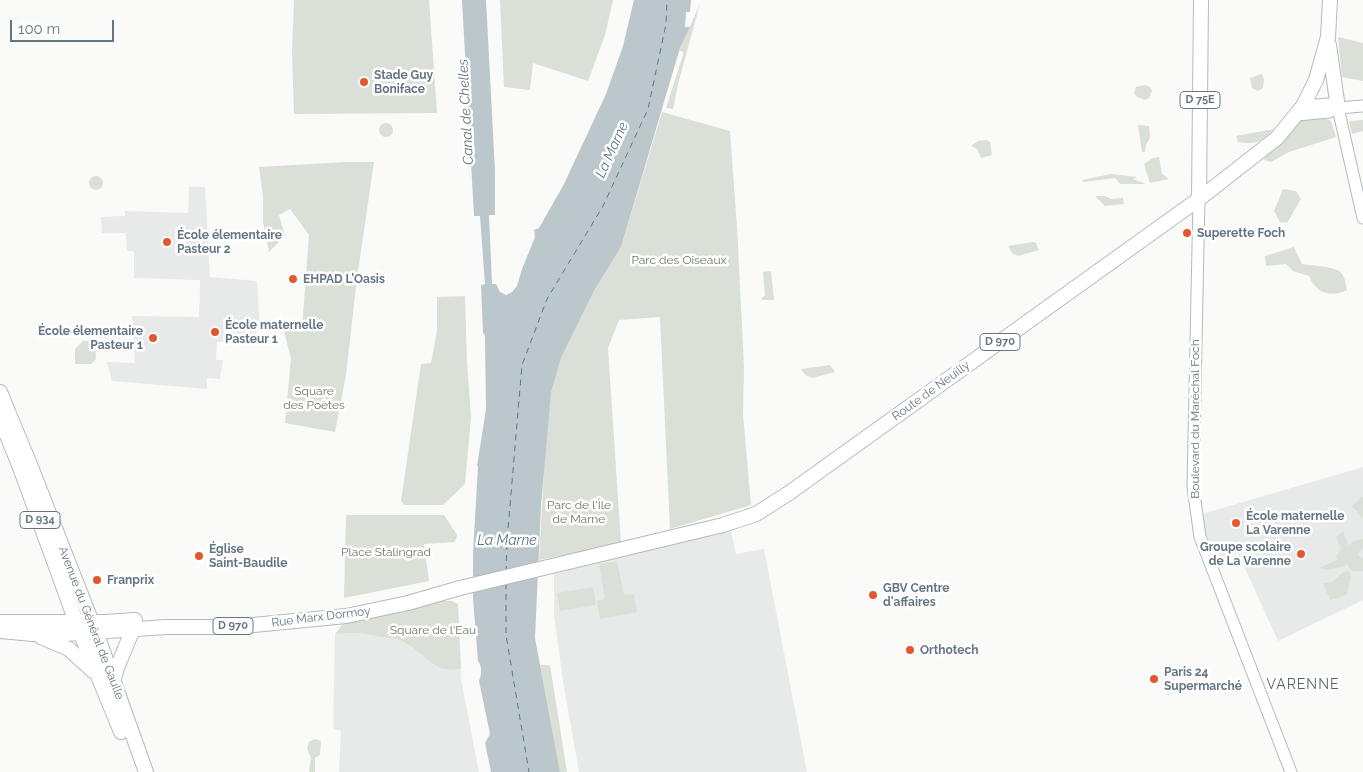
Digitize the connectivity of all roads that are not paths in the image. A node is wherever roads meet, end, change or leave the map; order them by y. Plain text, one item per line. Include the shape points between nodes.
1 (1201, 0) edge
2 (1330, 0) edge
3 (1328, 37) junction
4 (1363, 106) edge
5 (1338, 108) junction
6 (1300, 110) junction
7 (1199, 199) junction
8 (1363, 218) edge
9 (0, 392) edge
10 (0, 418) edge
11 (460, 588) joint
12 (441, 593) junction
13 (0, 622) edge
14 (86, 627) junction
15 (136, 629) junction
16 (0, 631) edge
17 (33, 634) junction
18 (98, 676) junction
19 (113, 682) junction
20 (137, 772) edge
21 (146, 772) edge
22 (1291, 772) edge

1 - 7 main road, D 75E
2 - 3 main road, D 970
3 - 5 main road
3 - 6 main road, Route de Neuilly / D 970 via 1316,80
4 - 5 main road
5 - 6 main road via 1328,104
5 - 8 main road
6 - 7 main road, Route de Neuilly / D 970 via 1277,138
7 - 11 main road, Route de Neuilly / D 970 via 771,505 735,522
7 - 22 main road, Boulevard du Maréchal Foch / D 75E via 1194,502 1200,537
9 - 14 main road, Avenue du Général de Gaulle / D 934 via 31,467
10 - 14 main road, Avenue du Général de Gaulle / D 934
11 - 12 main road, Rue Marx Dormoy / D 970
12 - 14 main road, Rue Marx Dormoy / D 970 via 246,617 164,619
12 - 15 main road, Rue Marx Dormoy / D 970 via 408,604 346,616 233,626
13 - 14 main road, D 970
14 - 15 main road, D 970
14 - 17 main road, D 970
14 - 18 main road, Avenue du Général de Gaulle / D 934
14 - 19 main road, Avenue du Général de Gaulle / D 934
15 - 19 main road
16 - 17 main road, D 970
17 - 18 main road via 70,649
18 - 20 main road, Avenue du Général de Gaulle / D 934
19 - 21 main road, Avenue du Général de Gaulle / D 934

